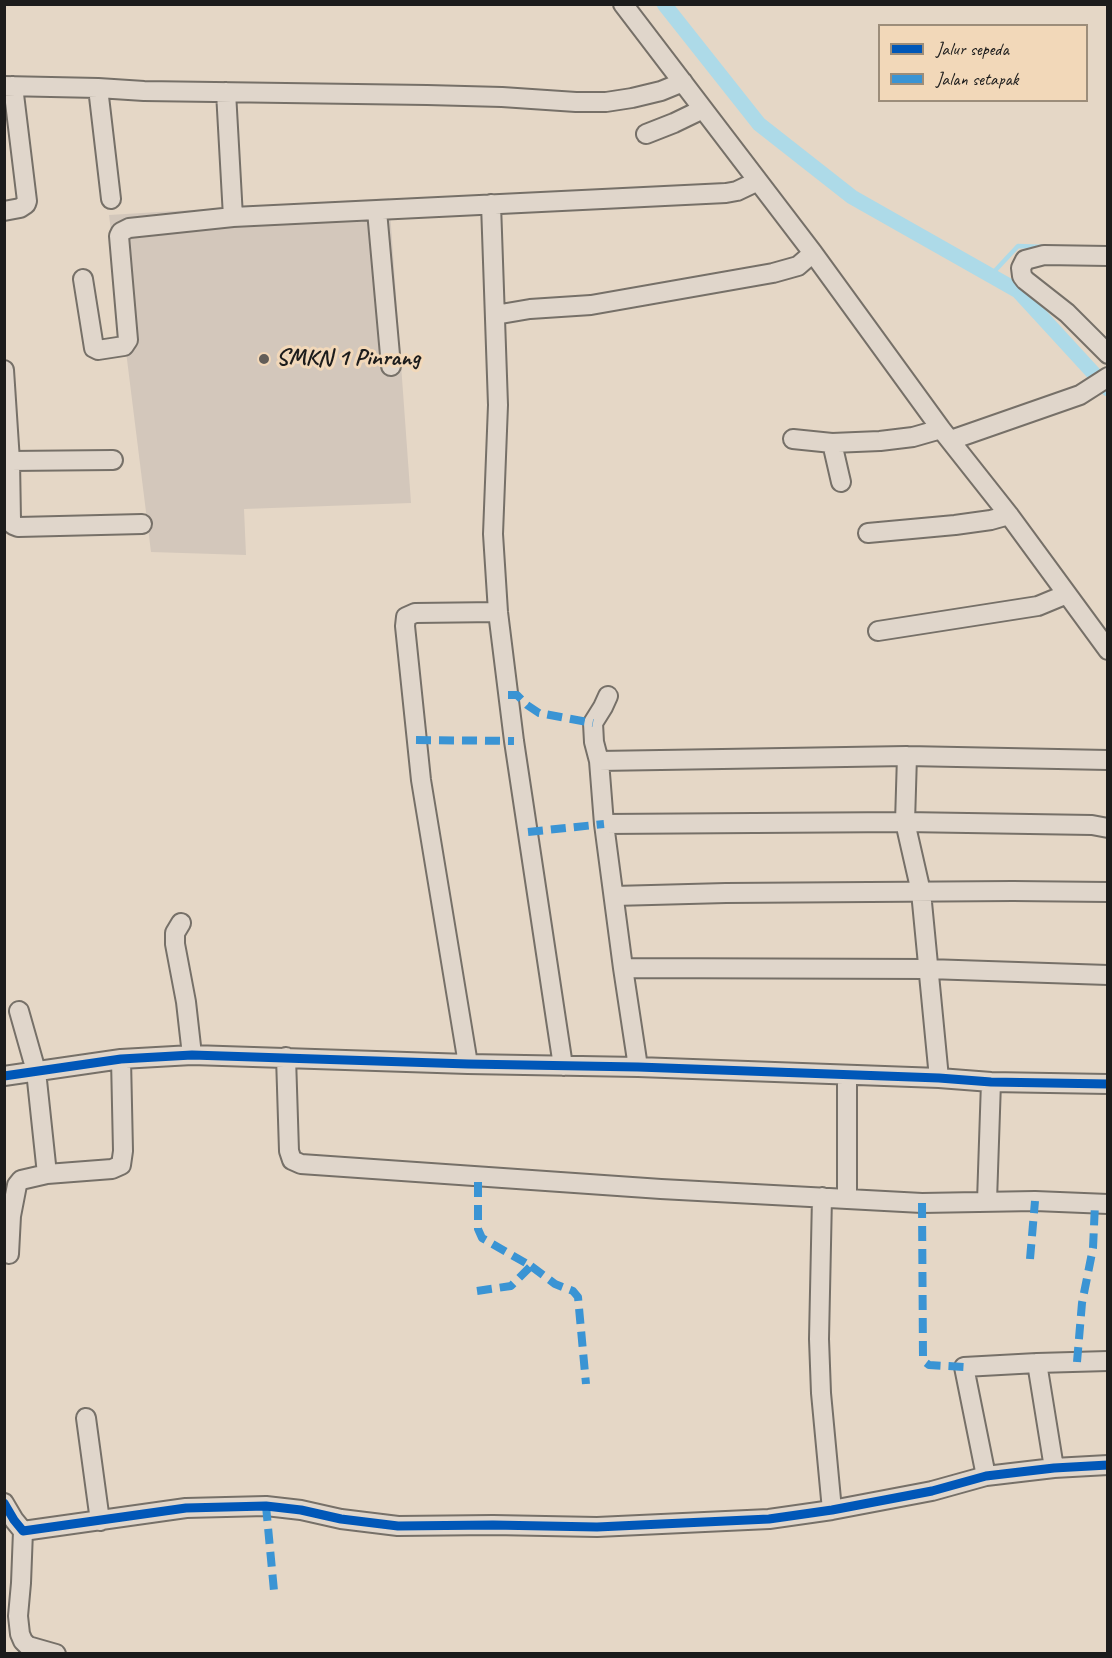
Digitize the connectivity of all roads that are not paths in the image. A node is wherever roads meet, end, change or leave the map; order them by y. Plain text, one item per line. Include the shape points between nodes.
1 (623, 4) edge
2 (683, 82) junction
3 (9, 86) edge
4 (98, 88) junction
5 (226, 92) junction
6 (703, 108) junction
7 (646, 134) dead end
8 (758, 181) junction
9 (111, 199) dead end
10 (491, 204) junction
11 (4, 211) edge
12 (377, 211) junction
13 (233, 217) junction
14 (813, 253) junction
15 (1107, 255) edge
16 (83, 279) dead end
17 (495, 315) junction
18 (1107, 354) edge
19 (391, 366) dead end
20 (4, 370) edge
21 (1107, 376) edge
22 (946, 435) junction
23 (793, 439) dead end
24 (832, 442) junction
25 (113, 460) dead end
26 (10, 461) junction
27 (841, 482) dead end
28 (1009, 515) junction
29 (142, 524) dead end
30 (868, 533) dead end
31 (1067, 594) junction
32 (498, 612) junction
33 (878, 631) dead end
34 (1107, 650) edge
35 (608, 696) dead end
36 (907, 756) junction
37 (1107, 760) edge
38 (599, 761) junction
39 (905, 822) junction
40 (604, 824) junction
41 (1107, 828) edge
42 (921, 892) junction
43 (1107, 892) edge
44 (614, 897) junction
45 (181, 922) dead end
46 (623, 968) junction
47 (928, 969) junction
48 (1107, 975) edge
49 (18, 1011) dead end
50 (192, 1055) junction
51 (286, 1057) junction
52 (121, 1059) junction
53 (468, 1064) junction
54 (563, 1066) junction
55 (638, 1067) junction
56 (36, 1071) junction
57 (4, 1076) edge
58 (847, 1076) junction
59 (939, 1078) junction
60 (991, 1082) junction
61 (1107, 1084) edge
62 (47, 1174) junction
63 (822, 1197) junction
64 (847, 1199) junction
65 (987, 1201) junction
66 (1107, 1203) edge
67 (9, 1254) dead end
68 (1107, 1361) edge
69 (1036, 1364) junction
70 (86, 1418) dead end
71 (1107, 1464) edge
72 (1054, 1468) junction
73 (986, 1476) junction
74 (4, 1503) edge
75 (832, 1510) junction
76 (100, 1521) junction
77 (23, 1531) junction
78 (56, 1653) edge

1 - 2 street
2 - 5 street via 632,98 586,102
2 - 6 street
3 - 4 street
3 - 11 street via 27,201 20,208
4 - 5 street
4 - 9 street
5 - 13 street
6 - 7 street
6 - 8 street
8 - 10 street via 726,193
8 - 14 street
10 - 12 street
10 - 17 street
12 - 13 street
12 - 19 street
13 - 16 street via 121,232 128,340 124,346 94,348
14 - 17 street via 798,266 773,273 591,305
14 - 22 street
15 - 18 street via 1044,255 1025,260 1020,268 1025,280 1067,313
17 - 32 street via 498,405 493,534
20 - 26 street
21 - 22 street via 1080,395
22 - 24 street
22 - 28 street
23 - 24 street
24 - 27 street
25 - 26 street
26 - 29 street via 11,520 15,527
28 - 30 street via 955,525
28 - 31 street
31 - 33 street via 1038,606
31 - 34 street
32 - 53 street via 416,613 406,616 405,626 421,780
32 - 54 street
35 - 38 street via 593,723
36 - 37 street
36 - 38 street
36 - 39 street
38 - 40 street
39 - 40 street
39 - 41 street
39 - 42 street
40 - 44 street
42 - 43 street
42 - 44 street
42 - 47 street
44 - 46 street
45 - 50 street via 175,944
46 - 47 street
46 - 55 street
47 - 48 street
47 - 59 street
49 - 56 street
50 - 51 street
50 - 52 street
51 - 53 street
51 - 63 street via 290,1156 296,1163
52 - 56 street
52 - 62 street via 121,1165 106,1170
53 - 54 street
54 - 55 street
55 - 58 street
56 - 57 street
56 - 62 street
58 - 59 street
58 - 64 street
59 - 60 street
60 - 61 street
60 - 65 street
62 - 67 street via 21,1180 17,1185
63 - 64 street
63 - 75 street via 819,1339
64 - 65 street
65 - 66 street
68 - 69 street
69 - 72 street
69 - 73 street via 964,1367
70 - 76 street
71 - 72 street
72 - 73 street
73 - 75 street via 932,1491
74 - 77 street
75 - 76 street via 769,1520 597,1527 398,1526 266,1506 186,1508
76 - 77 street
77 - 78 street via 20,1634 28,1646

